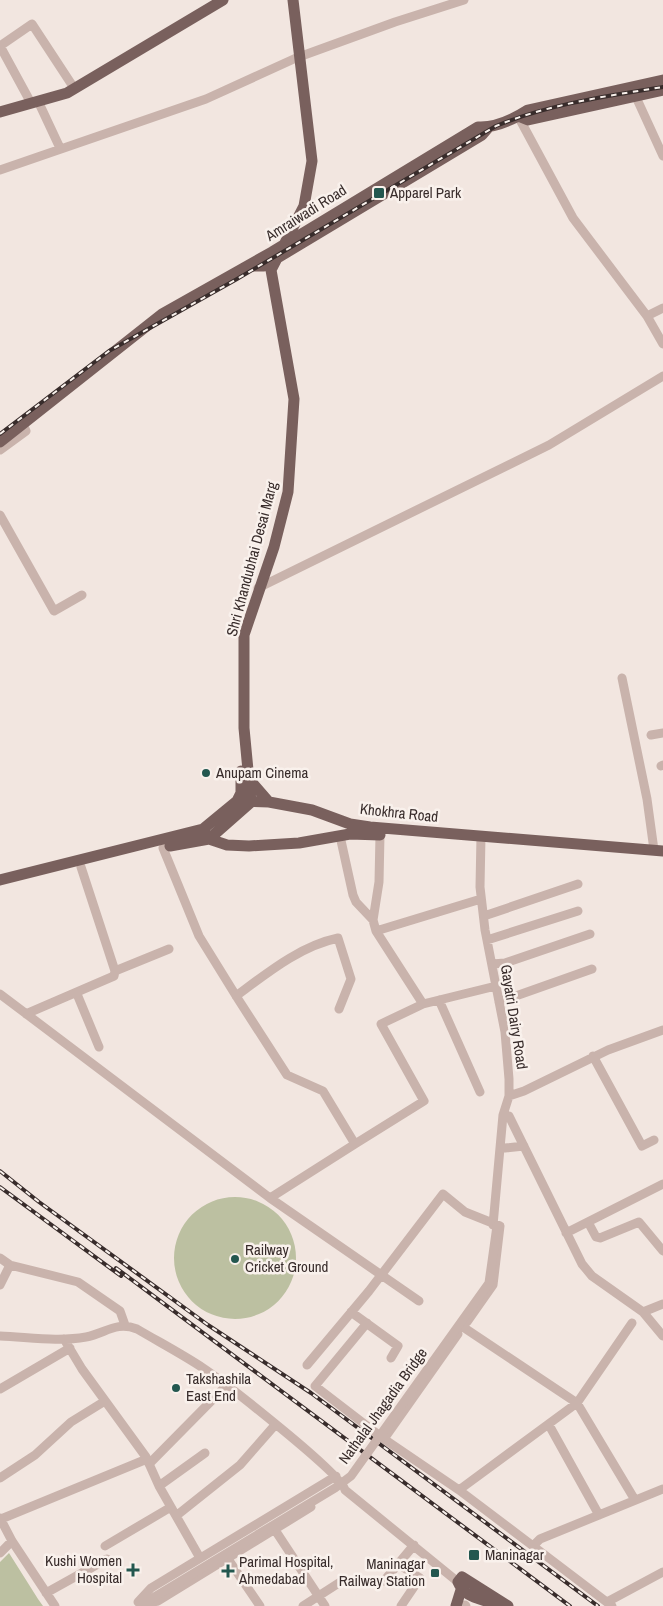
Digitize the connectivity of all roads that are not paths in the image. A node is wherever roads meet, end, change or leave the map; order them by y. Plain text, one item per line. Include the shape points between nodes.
1 (223, 0) edge
2 (288, 0) edge
3 (293, 0) edge
4 (464, 0) edge
5 (299, 57) junction
6 (663, 80) edge
7 (74, 88) junction
8 (663, 90) edge
9 (636, 97) junction
10 (35, 102) junction
11 (0, 112) edge
12 (518, 116) junction
13 (488, 128) junction
14 (60, 148) junction
15 (663, 156) edge
16 (0, 170) edge
17 (283, 244) junction
18 (273, 255) junction
19 (246, 266) junction
20 (264, 266) junction
21 (271, 295) junction
22 (663, 308) edge
23 (648, 316) junction
24 (663, 344) edge
25 (663, 376) edge
26 (23, 424) junction
27 (0, 442) edge
28 (0, 450) edge
29 (0, 515) edge
30 (258, 588) junction
31 (82, 595) dead end
32 (622, 678) dead end
33 (663, 733) edge
34 (651, 735) dead end
35 (248, 778) junction
36 (237, 802) junction
37 (251, 802) junction
38 (269, 802) junction
39 (347, 831) junction
40 (206, 834) junction
41 (380, 835) junction
42 (480, 839) junction
43 (163, 848) junction
44 (658, 850) edge
45 (663, 857) edge
46 (81, 867) junction
47 (0, 880) edge
48 (578, 884) dead end
49 (0, 886) edge
50 (482, 899) junction
51 (578, 911) dead end
52 (484, 916) junction
53 (373, 920) junction
54 (376, 931) junction
55 (590, 934) dead end
56 (487, 940) junction
57 (169, 949) dead end
58 (492, 964) junction
59 (592, 969) dead end
60 (115, 970) junction
61 (496, 986) junction
62 (0, 994) edge
63 (77, 994) junction
64 (236, 996) junction
65 (439, 1000) junction
66 (499, 1002) junction
67 (423, 1004) junction
68 (339, 1009) dead end
69 (26, 1014) junction
70 (663, 1030) edge
71 (99, 1047) dead end
72 (593, 1056) junction
73 (480, 1092) dead end
74 (508, 1100) junction
75 (509, 1116) junction
76 (654, 1140) dead end
77 (355, 1144) junction
78 (524, 1146) junction
79 (505, 1148) junction
80 (663, 1184) edge
81 (270, 1198) junction
82 (588, 1222) junction
83 (495, 1224) junction
84 (566, 1233) junction
85 (663, 1251) edge
86 (0, 1258) edge
87 (10, 1265) junction
88 (381, 1276) junction
89 (0, 1285) edge
90 (419, 1300) dead end
91 (663, 1304) edge
92 (351, 1312) junction
93 (643, 1312) junction
94 (367, 1323) junction
95 (632, 1323) dead end
96 (125, 1325) junction
97 (463, 1327) junction
98 (0, 1336) edge
99 (663, 1336) edge
100 (64, 1339) junction
101 (70, 1348) junction
102 (391, 1358) dead end
103 (307, 1365) dead end
104 (226, 1386) junction
105 (0, 1389) edge
106 (106, 1401) junction
107 (577, 1403) junction
108 (276, 1425) junction
109 (550, 1425) junction
110 (384, 1439) junction
111 (205, 1454) dead end
112 (148, 1461) junction
113 (336, 1476) junction
114 (0, 1478) edge
115 (159, 1486) junction
116 (344, 1486) junction
117 (663, 1489) edge
118 (459, 1490) junction
119 (635, 1500) junction
120 (171, 1507) junction
121 (599, 1515) junction
122 (176, 1516) junction
123 (0, 1519) edge
124 (275, 1530) junction
125 (12, 1541) junction
126 (414, 1545) junction
127 (105, 1546) dead end
128 (533, 1546) junction
129 (0, 1553) edge
130 (200, 1558) junction
131 (107, 1559) dead end
132 (228, 1559) junction
133 (398, 1564) junction
134 (663, 1572) edge
135 (345, 1579) dead end
136 (371, 1582) dead end
137 (46, 1593) junction
138 (463, 1596) edge
139 (318, 1597) junction
140 (487, 1597) junction
141 (610, 1604) edge
142 (137, 1605) edge
143 (55, 1606) edge
144 (260, 1606) edge
145 (303, 1606) edge
146 (325, 1606) edge
147 (401, 1606) edge
148 (498, 1606) edge
149 (508, 1606) edge

1 - 7 main road
2 - 5 main road, Shri Khandubhai Desai Marg
3 - 5 main road, Shri Khandubhai Desai Marg
4 - 5 street
5 - 14 street via 206,99
5 - 17 main road, Shri Khandubhai Desai Marg via 312,161 304,206
5 - 18 main road, Shri Khandubhai Desai Marg via 307,161 299,205
6 - 12 main road via 528,110
7 - 10 main road
7 - 10 street via 32,24 0,46
8 - 9 main road, Amraiwadi Road
9 - 12 main road, Amraiwadi Road via 528,120
9 - 15 street
10 - 11 main road
10 - 14 street
12 - 13 main road, Amraiwadi Road
12 - 23 street via 573,218
13 - 17 main road, Amraiwadi Road via 474,130
13 - 18 main road via 482,135
14 - 16 street
17 - 18 main road, Shri Khandubhai Desai Marg
18 - 19 main road, Amraiwadi Road
18 - 20 main road
18 - 21 main road, Shri Khandubhai Desai Marg
19 - 20 main road
19 - 26 main road, Amraiwadi Road via 162,314
20 - 21 main road, Shri Khandubhai Desai Marg
21 - 30 main road, Shri Khandubhai Desai Marg via 294,399 293,434 288,492 274,547
22 - 23 street
23 - 24 street
25 - 30 street via 549,445
26 - 27 main road, Amraiwadi Road
26 - 28 street via 26,431
29 - 31 street via 54,611
30 - 35 main road, Shri Khandubhai Desai Marg via 244,635 244,728
30 - 36 main road, Shri Khandubhai Desai Marg via 240,635 238,724 242,779
32 - 44 street
33 - 34 street
35 - 37 main road, Shri Khandubhai Desai Marg
35 - 38 main road
36 - 37 main road, Khokhra Road
36 - 40 main road, Khokhra Road
37 - 38 main road, Khokhra Road
37 - 40 main road
38 - 39 main road, Khokhra Road via 312,810
39 - 40 main road, Khokhra Road via 299,843 249,846 226,845
39 - 41 main road, Khokhra Road
39 - 42 main road, Khokhra Road via 370,827
39 - 53 street via 353,895
40 - 43 main road, Khokhra Road
40 - 47 main road, Khokhra Road
41 - 42 main road, Khokhra Road
41 - 53 street via 379,882
42 - 44 main road, Khokhra Road
42 - 45 main road, Khokhra Road
42 - 50 street, Gayatri Dairy Road
43 - 46 main road, Khokhra Road
43 - 64 street via 199,936
46 - 49 main road, Khokhra Road
46 - 60 street
48 - 52 street
50 - 52 street, Gayatri Dairy Road
50 - 54 street
51 - 56 street
52 - 56 street, Gayatri Dairy Road
53 - 54 street
54 - 67 street
55 - 58 street via 505,963
56 - 58 street, Gayatri Dairy Road
57 - 60 street
58 - 61 street, Gayatri Dairy Road
59 - 66 street
60 - 63 street via 110,979
61 - 65 street
61 - 66 street, Gayatri Dairy Road
62 - 69 street
63 - 69 street
63 - 71 street
64 - 68 street via 317,942 338,938 351,979
64 - 77 street via 288,1075 323,1091
65 - 67 street
65 - 73 street
66 - 74 street, Gayatri Dairy Road via 505,1032
67 - 77 street via 381,1024 424,1101
69 - 81 street
70 - 72 street
72 - 74 street
72 - 76 street via 642,1146
74 - 75 street
74 - 83 street, Gayatri Dairy Road via 503,1115
75 - 78 street
75 - 79 street
77 - 81 street
78 - 79 street
78 - 84 street
79 - 83 street
80 - 82 street
81 - 88 street
82 - 84 street
82 - 85 street via 596,1237 600,1238 639,1222
83 - 88 street via 465,1212 443,1194
83 - 97 street via 500,1226 500,1234 494,1285
83 - 142 street, Nathalal Jhagadia Bridge, bridge via 485,1282 348,1473
84 - 93 street via 587,1271
86 - 87 street
87 - 89 street
87 - 96 street via 78,1282 120,1311
88 - 90 street
88 - 92 street
91 - 93 street
92 - 94 street
92 - 103 street
93 - 99 street
94 - 102 street via 398,1346
94 - 110 street via 315,1386
95 - 107 street
96 - 100 street via 84,1337
96 - 104 street via 203,1368
97 - 107 street
97 - 110 street
98 - 100 street
100 - 101 street
101 - 105 street
101 - 106 street
104 - 108 street
104 - 112 street
106 - 112 street
106 - 114 street via 71,1422 35,1455
107 - 109 street
107 - 119 street
108 - 113 street
108 - 122 street via 240,1465
109 - 118 street
109 - 121 street
110 - 118 street
111 - 115 street
112 - 115 street
112 - 123 street
113 - 116 street
113 - 130 street
115 - 120 street
116 - 124 street
116 - 126 street
116 - 138 street via 349,1486
117 - 119 street
118 - 128 street
119 - 121 street
120 - 122 street
120 - 127 street
121 - 128 street via 540,1538
122 - 130 street
123 - 125 street
124 - 132 street
124 - 139 street
125 - 129 street
125 - 137 street
126 - 133 street
126 - 138 street
128 - 141 street
130 - 142 street via 152,1588
131 - 137 street
132 - 142 street via 158,1601
132 - 144 street
133 - 136 street via 384,1581
133 - 147 street via 420,1578
134 - 141 street
135 - 139 street
137 - 143 street
138 - 140 main road
138 - 140 main road
139 - 145 street
139 - 146 street
140 - 148 main road
140 - 149 main road

